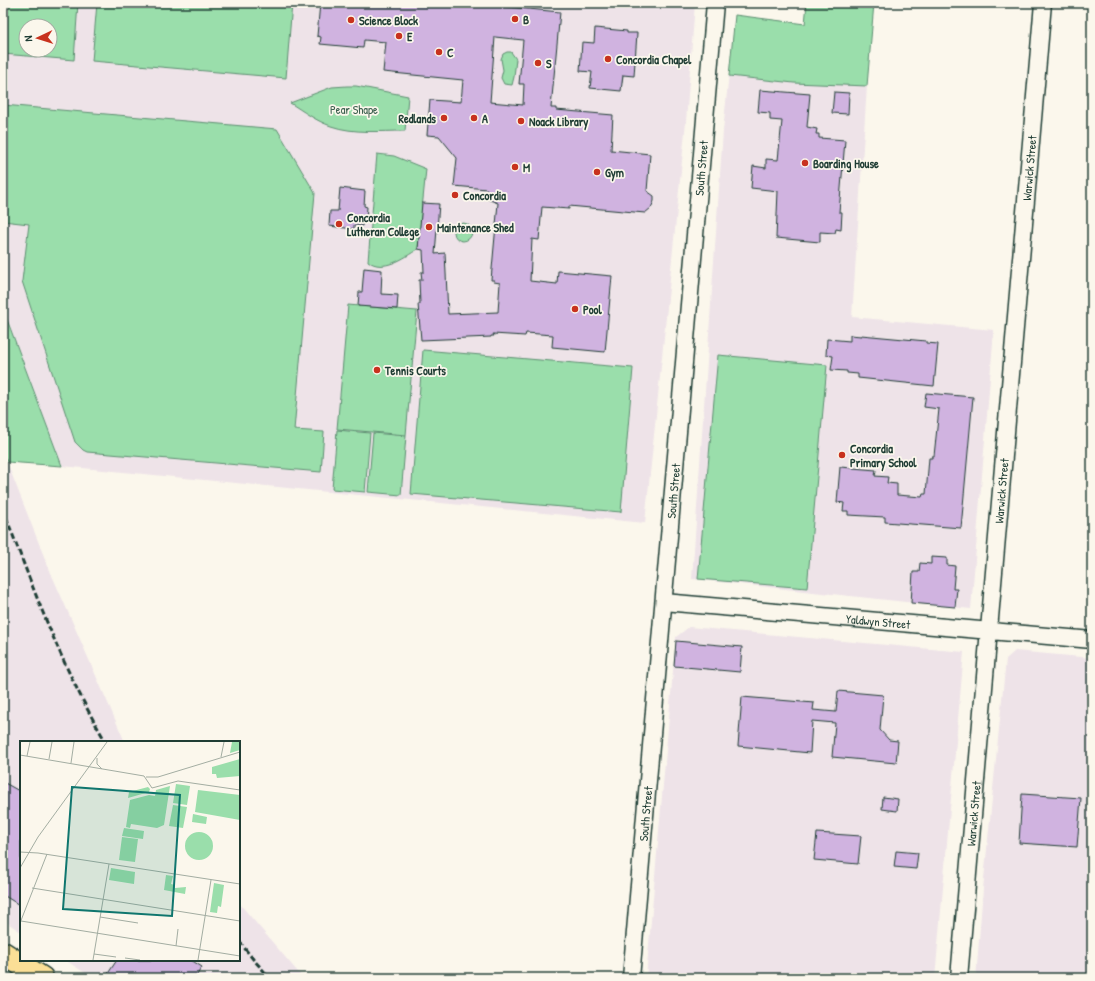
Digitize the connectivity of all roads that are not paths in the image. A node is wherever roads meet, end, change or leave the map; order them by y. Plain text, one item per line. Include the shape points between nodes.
1 (715, 3) edge
2 (1043, 3) edge
3 (664, 602) junction
4 (989, 630) junction
5 (1092, 640) edge
6 (3, 953) edge
7 (42, 978) edge
8 (631, 978) edge
9 (959, 978) edge

1 - 3 street, South Street
2 - 4 street, Warwick Street
3 - 4 street, Yaldwyn Street
3 - 8 street, South Street
4 - 5 street, Yaldwyn Street
4 - 9 street, Warwick Street
6 - 7 highway

